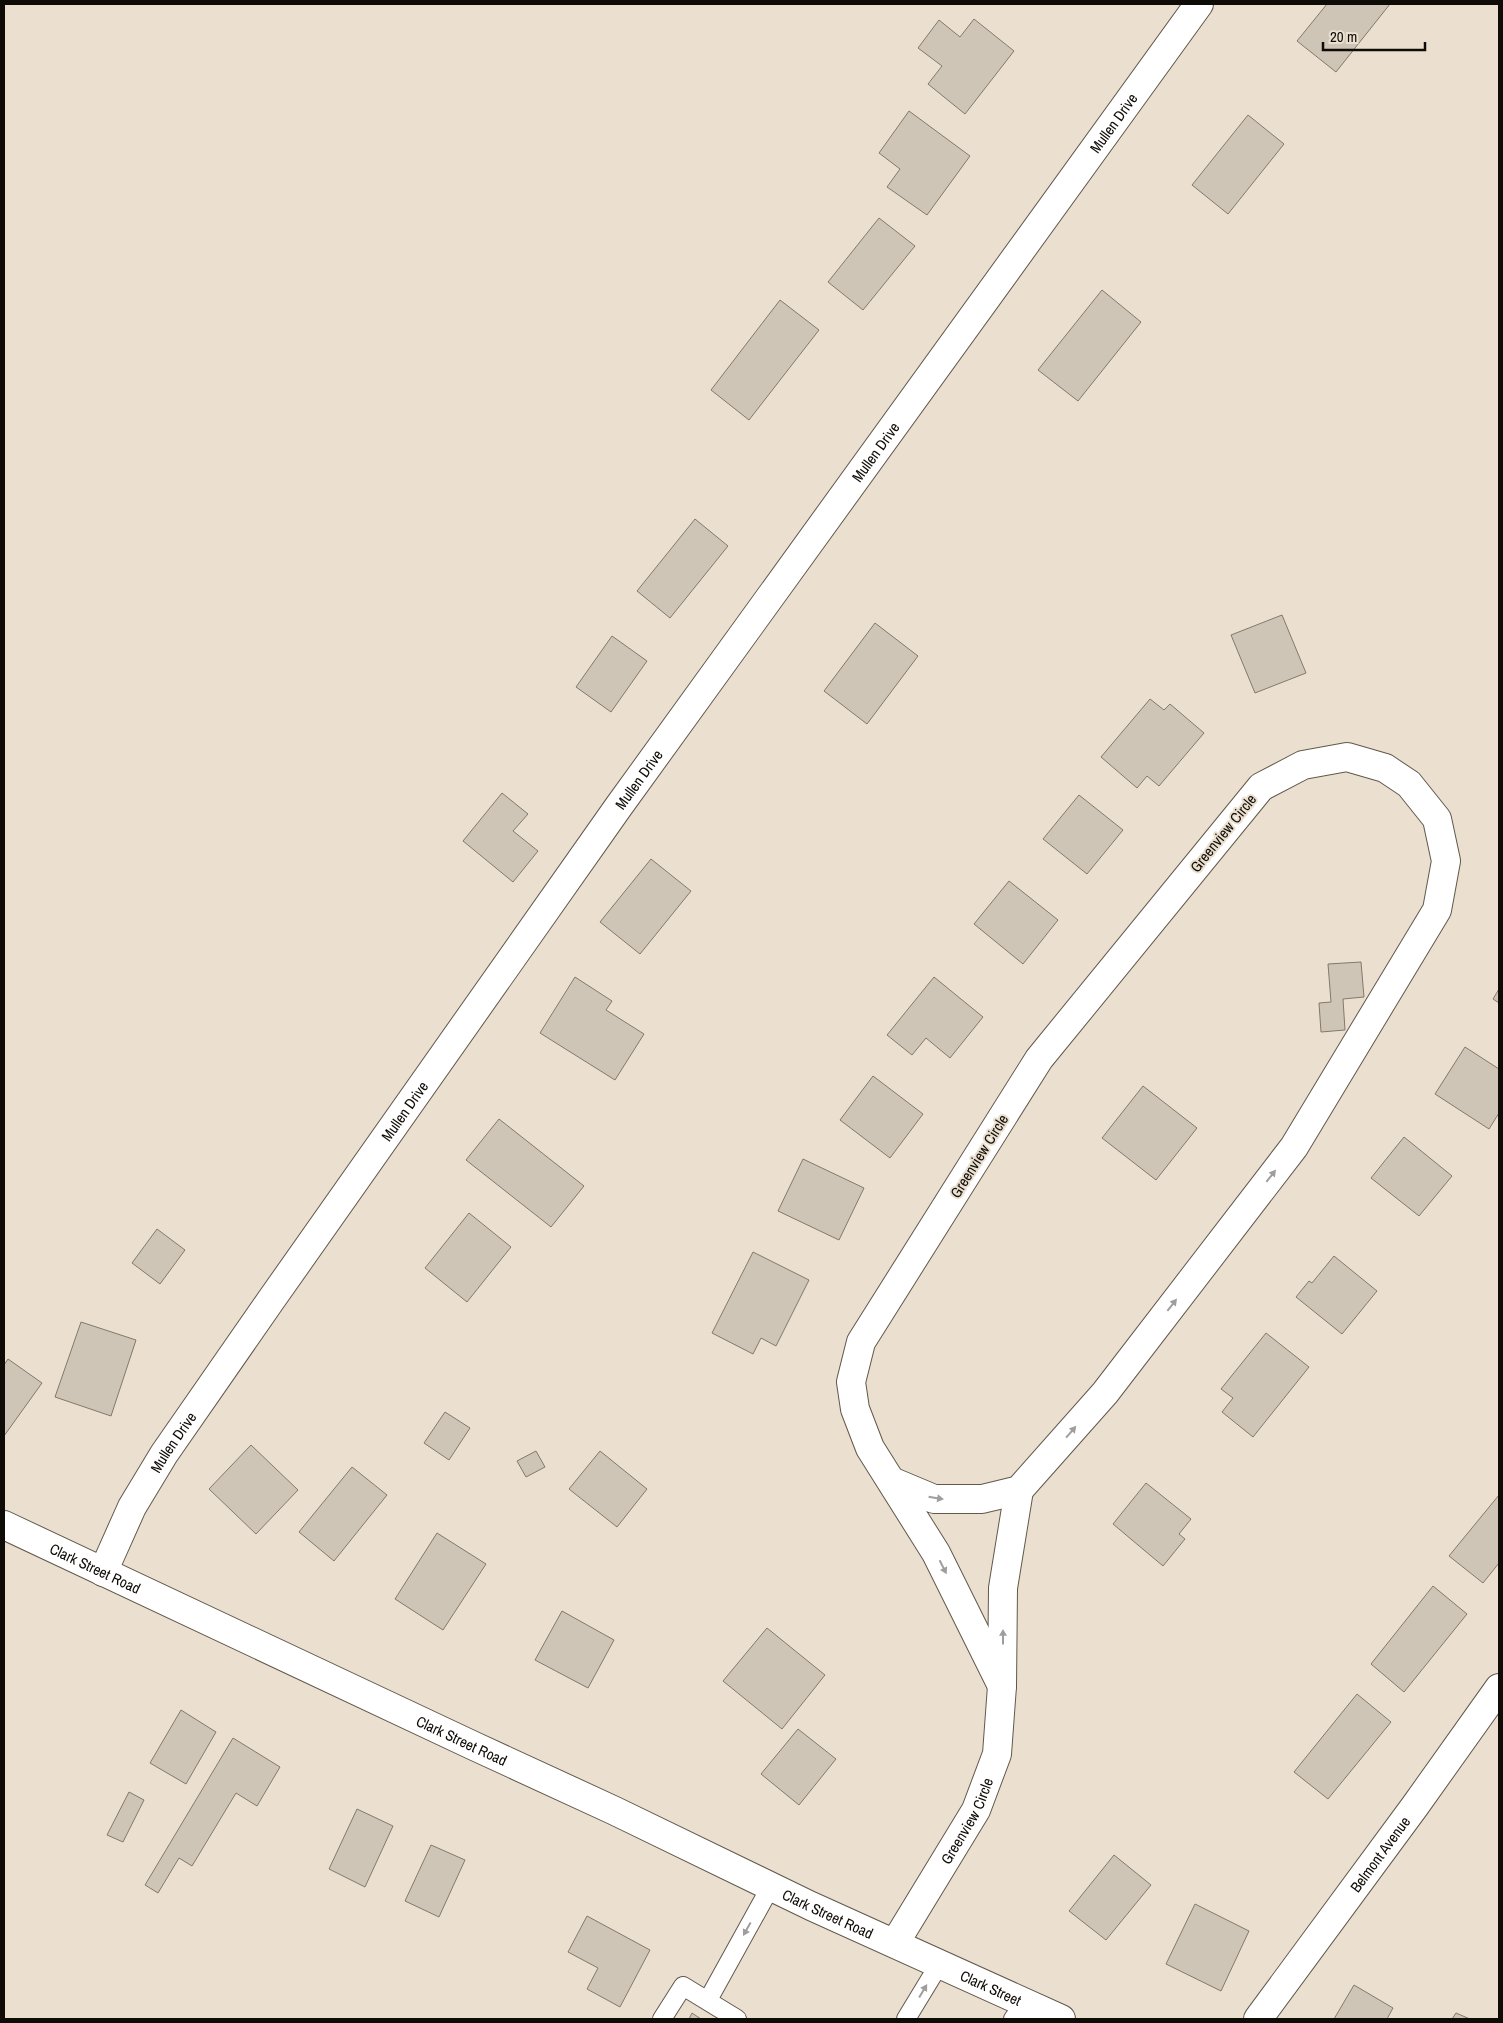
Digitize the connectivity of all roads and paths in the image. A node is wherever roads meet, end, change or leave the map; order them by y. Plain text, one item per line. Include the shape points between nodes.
1 (1199, 4) edge
2 (891, 1481) junction
3 (1019, 1490) junction
4 (4, 1525) edge
5 (103, 1572) junction
6 (1002, 1686) junction
7 (1499, 1688) edge
8 (771, 1886) junction
9 (895, 1943) junction
10 (930, 1958) junction
11 (708, 2000) junction
12 (1019, 2011) edge
13 (662, 2019) edge
14 (737, 2019) edge
15 (906, 2019) edge
16 (1061, 2019) edge
17 (1258, 2019) edge

1 - 5 street, Mullen Drive via 619,806 271,1300 164,1454 132,1507
2 -> 3 street via 934,1499 982,1499
3 -> 2 street, Greenview Circle via 1104,1393 1294,1147 1436,910 1446,861 1437,819 1408,784 1385,768 1347,758 1303,765 1261,787 1039,1059 861,1342 851,1382 855,1409 870,1448
2 -> 6 street, Greenview Circle via 936,1554
6 -> 3 street, Greenview Circle via 1003,1588
4 - 5 street, Clark Street Road
5 - 8 street, Clark Street Road
6 - 9 street, Greenview Circle via 997,1754 976,1810
7 - 17 street, Belmont Avenue
8 - 9 street, Clark Street Road
8 -> 11 lane
9 - 10 street, Clark Street Road
10 - 12 street, Clark Street
15 -> 10 lane
11 - 13 lane via 684,1986
11 - 14 lane
12 - 16 street, Clark Street

